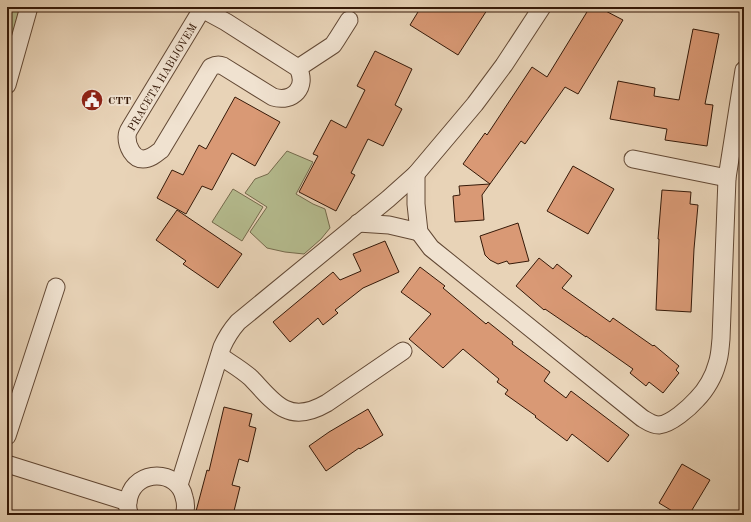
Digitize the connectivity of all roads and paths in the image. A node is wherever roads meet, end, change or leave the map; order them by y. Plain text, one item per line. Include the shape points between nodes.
1 (29, 7) edge
2 (203, 8) edge
3 (537, 9) edge
4 (349, 20) dead end
5 (298, 68) junction
6 (744, 70) edge
7 (7, 85) edge
8 (633, 160) dead end
9 (416, 174) junction
10 (727, 178) junction
11 (358, 223) junction
12 (419, 232) junction
13 (56, 288) dead end
14 (403, 351) dead end
15 (220, 356) junction
16 (7, 436) edge
17 (7, 464) edge
18 (179, 485) junction
19 (129, 509) edge
20 (184, 515) edge

1 - 7 street
2 - 5 street
2 - 5 street, PRACETA HABIJOVEM via 130,128 127,135 128,145 138,158 153,156 161,150 211,67 217,64 223,66 273,96 284,98 292,96 300,87
3 - 9 street via 504,64 475,104
4 - 5 street via 333,45
6 - 10 street
8 - 10 street
9 - 11 street
9 - 12 street
10 - 12 street via 720,354 709,381 697,400 663,424 653,424 642,418 431,248
11 - 12 street via 389,225
11 - 15 street via 238,322 225,340
13 - 16 street
14 - 15 street via 327,403 299,412 278,405 250,377
15 - 18 street
17 - 19 street
18 - 19 street via 162,476 143,479 130,493
18 - 20 street via 186,502

